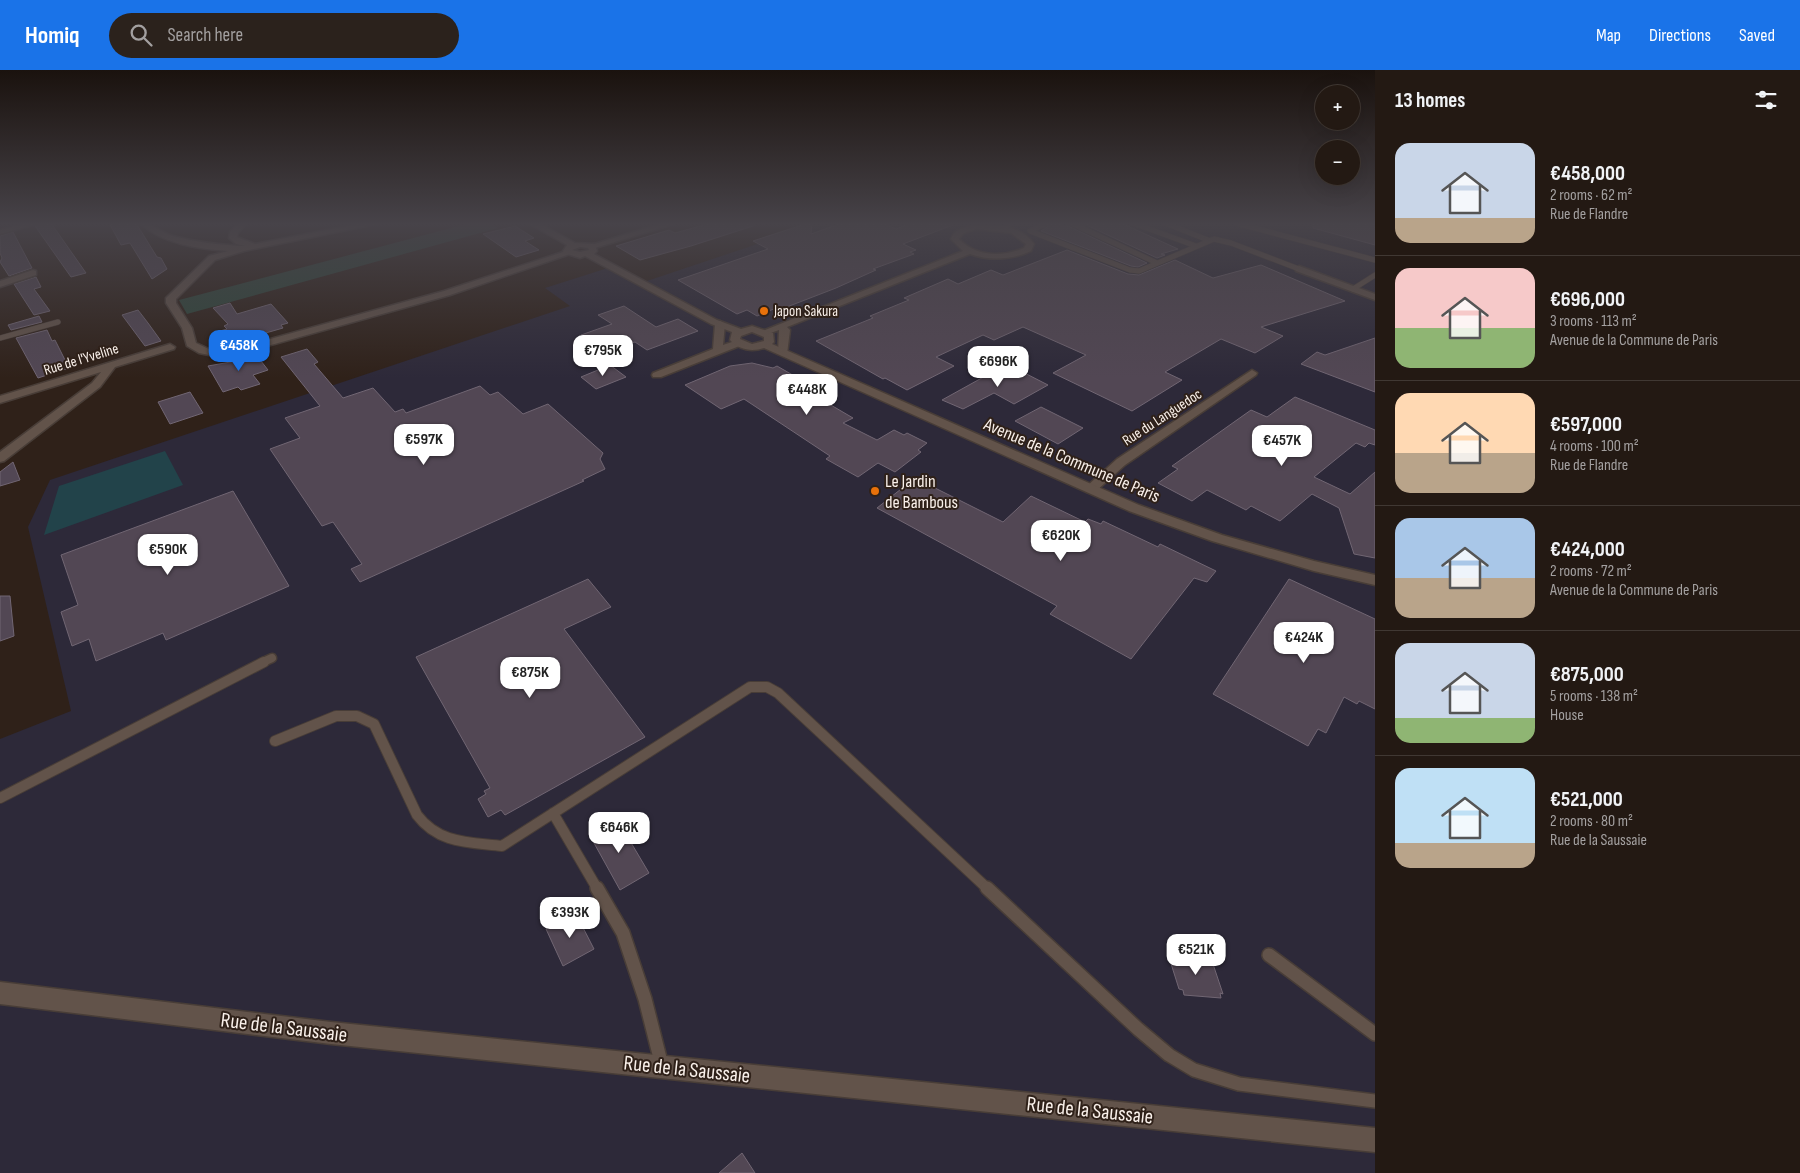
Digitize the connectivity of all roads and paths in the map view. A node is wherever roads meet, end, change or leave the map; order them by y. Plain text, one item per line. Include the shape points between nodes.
1 (29, 274) edge
2 (196, 274) edge
3 (498, 274) edge
4 (633, 274) edge
5 (911, 274) edge
6 (1316, 274) edge
7 (1375, 274) edge
8 (0, 284) edge
9 (1353, 289) junction
10 (1375, 297) edge
11 (58, 322) dead end
12 (720, 324) junction
13 (781, 326) junction
14 (740, 332) junction
15 (765, 332) junction
16 (0, 338) edge
17 (738, 343) junction
18 (765, 345) junction
19 (170, 347) dead end
20 (718, 351) junction
21 (783, 352) junction
22 (110, 366) junction
23 (1252, 373) dead end
24 (657, 375) dead end
25 (0, 400) edge
26 (0, 458) edge
27 (1091, 489) junction
28 (1375, 580) edge
29 (272, 658) dead end
30 (275, 741) dead end
31 (0, 798) edge
32 (552, 813) junction
33 (1269, 955) dead end
34 (0, 993) edge
35 (1375, 1034) edge
36 (663, 1067) junction
37 (1375, 1102) edge
38 (1375, 1140) edge

1 - 8 street
2 - 3 street via 171,300 188,330 193,347 228,352 439,295
4 - 12 street
5 - 13 street
6 - 9 street
7 - 9 lane
9 - 10 street
11 - 16 lane
12 - 14 street
12 - 20 street
13 - 15 street
13 - 21 street via 785,330
14 - 15 street via 752,329
14 - 17 street via 735,337
15 - 18 street via 770,339
17 - 18 street, Avenue de la Commune de Paris via 751,347
17 - 20 street
18 - 21 street, Avenue de la Commune de Paris
19 - 22 street, Rue de l'Yveline
20 - 24 street
21 - 27 street, Avenue de la Commune de Paris
22 - 25 street, Rue de l'Yveline
22 - 26 street via 96,385
23 - 27 street, Rue du Languedoc via 1121,462
27 - 28 street, Avenue de la Commune de Paris via 1217,538
29 - 31 lane
30 - 32 lane via 336,716 357,716 374,724 426,828 449,838 502,846
32 - 36 lane via 623,933
32 - 37 lane via 750,687 767,687 778,693 1169,1055 1194,1070 1239,1084
33 - 35 lane
34 - 36 street, Rue de la Saussaie via 331,1033
36 - 38 street, Rue de la Saussaie

